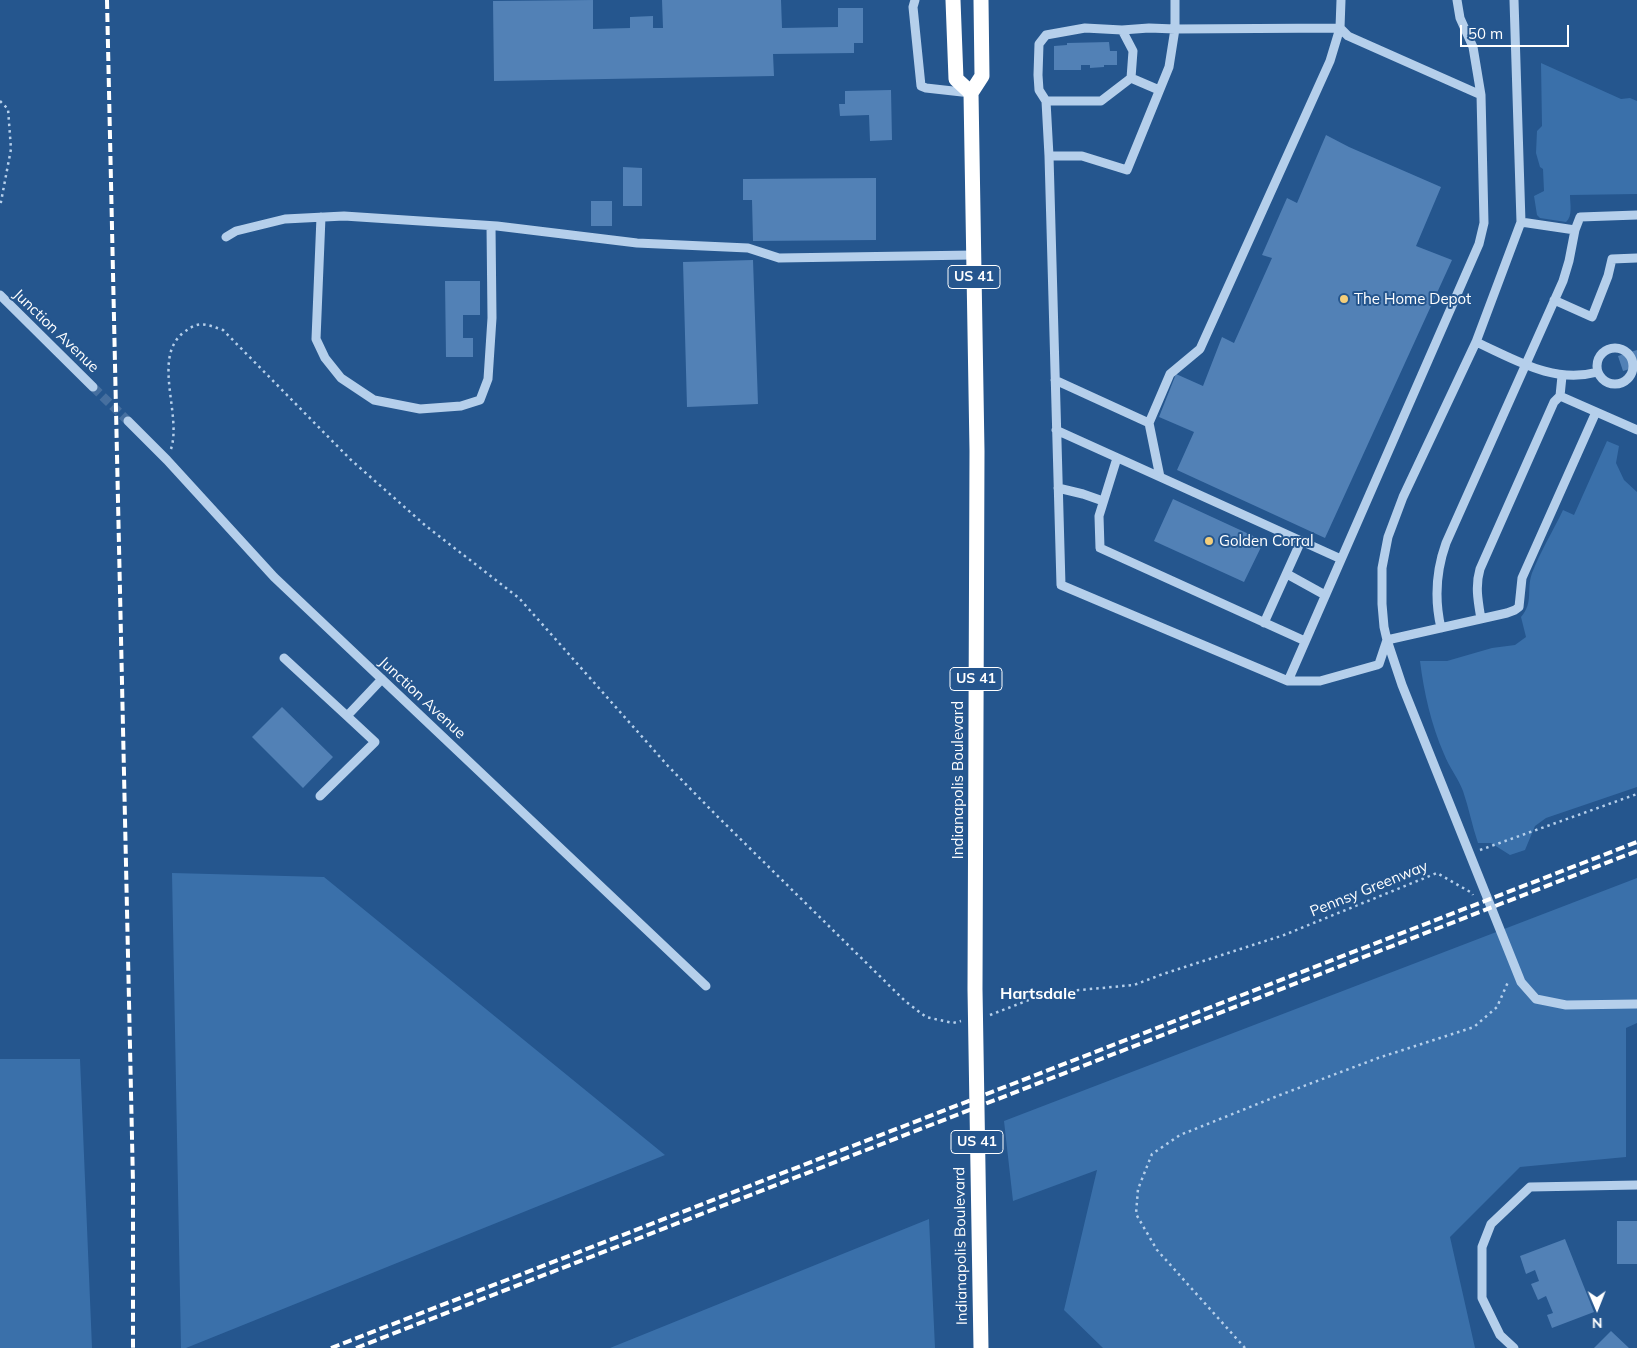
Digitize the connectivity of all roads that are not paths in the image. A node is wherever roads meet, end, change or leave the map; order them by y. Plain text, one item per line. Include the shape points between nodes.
1 (915, 0) edge
2 (953, 0) edge
3 (981, 0) edge
4 (1175, 0) edge
5 (1341, 0) edge
6 (1457, 0) edge
7 (1514, 0) edge
8 (1340, 28) junction
9 (1175, 29) junction
10 (1122, 30) junction
11 (1131, 78) junction
12 (1160, 90) junction
13 (971, 93) junction
14 (1481, 94) junction
15 (1046, 101) junction
16 (1049, 156) junction
17 (1637, 216) edge
18 (321, 217) junction
19 (1522, 222) junction
20 (491, 226) junction
21 (1574, 230) junction
22 (226, 237) dead end
23 (974, 255) junction
24 (1637, 258) edge
25 (0, 295) edge
26 (1554, 300) junction
27 (1476, 342) junction
28 (1526, 365) junction
29 (1598, 372) junction
30 (1562, 376) junction
31 (1055, 380) junction
32 (93, 387) tunnel mouth
33 (1560, 396) junction
34 (1596, 412) junction
35 (128, 422) tunnel mouth
36 (1149, 423) junction
37 (1056, 430) junction
38 (1637, 430) edge
39 (1117, 458) junction
40 (1160, 478) junction
41 (1058, 488) junction
42 (1103, 501) junction
43 (1301, 541) junction
44 (1341, 559) junction
45 (1287, 574) junction
46 (1326, 595) junction
47 (1481, 619) junction
48 (1264, 623) junction
49 (1441, 628) junction
50 (1387, 640) junction
51 (1305, 641) junction
52 (284, 658) dead end
53 (382, 680) junction
54 (1288, 682) junction
55 (347, 716) junction
56 (320, 796) dead end
57 (706, 986) dead end
58 (1637, 1004) edge
59 (1637, 1185) edge
60 (981, 1348) edge
61 (1514, 1348) edge

1 - 13 street via 921,86
2 - 13 highway via 956,79
3 - 13 highway, Indianapolis Boulevard / US 41 via 982,76
4 - 9 street
5 - 8 street
6 - 14 street via 1460,18 1473,47
7 - 19 street
8 - 9 street
8 - 14 street via 1348,36
8 - 36 street via 1330,61 1200,349 1170,374
9 - 10 street
9 - 12 street via 1169,67
10 - 11 street via 1133,51
10 - 15 street via 1085,28 1046,35 1039,44 1038,75
11 - 12 street
11 - 15 street via 1101,101
12 - 16 street via 1126,170 1082,156
13 - 23 highway, Indianapolis Boulevard / US 41
14 - 44 street via 1484,223 1479,244
15 - 16 street
16 - 31 street
17 - 21 street via 1580,217
18 - 20 street
18 - 20 street via 316,339 325,358 341,378 374,400 420,409 461,406 480,400 488,379 492,318
18 - 22 street via 285,219 236,231
19 - 21 street
19 - 27 street
20 - 23 street via 637,243 748,248 779,258
21 - 26 street via 1569,262
23 - 60 highway, Indianapolis Boulevard / US 41 via 977,451 975,989
24 - 26 street via 1612,259 1592,317
25 - 32 street, Junction Avenue
26 - 28 street
27 - 28 street
27 - 50 street via 1403,497 1388,537 1382,577
28 - 30 street
28 - 49 street via 1441,557 1436,587
29 - 29 street via 1610,384 1621,383 1631,376 1633,360 1625,350 1606,350 1598,359
29 - 30 street
30 - 33 street
31 - 36 street
31 - 37 street
33 - 34 street
33 - 47 street via 1554,402 1480,569 1477,584
34 - 38 street
34 - 47 street via 1522,578 1519,606 1507,613
35 - 53 street, Junction Avenue via 274,577
36 - 40 street
37 - 39 street
37 - 41 street
39 - 40 street
39 - 42 street
40 - 43 street
41 - 42 street
41 - 54 street via 1060,585
42 - 48 street via 1099,516 1100,548
43 - 44 street
43 - 45 street
44 - 46 street
45 - 46 street
45 - 48 street
46 - 51 street
47 - 49 street
48 - 51 street
49 - 50 street
50 - 54 street via 1379,664 1320,681
50 - 58 street via 1402,686 1521,982 1536,999 1566,1005
51 - 54 street
52 - 55 street
53 - 55 street
53 - 57 street, Junction Avenue
55 - 56 street via 375,742
59 - 61 street via 1530,1187 1491,1224 1482,1247 1482,1298 1500,1335

